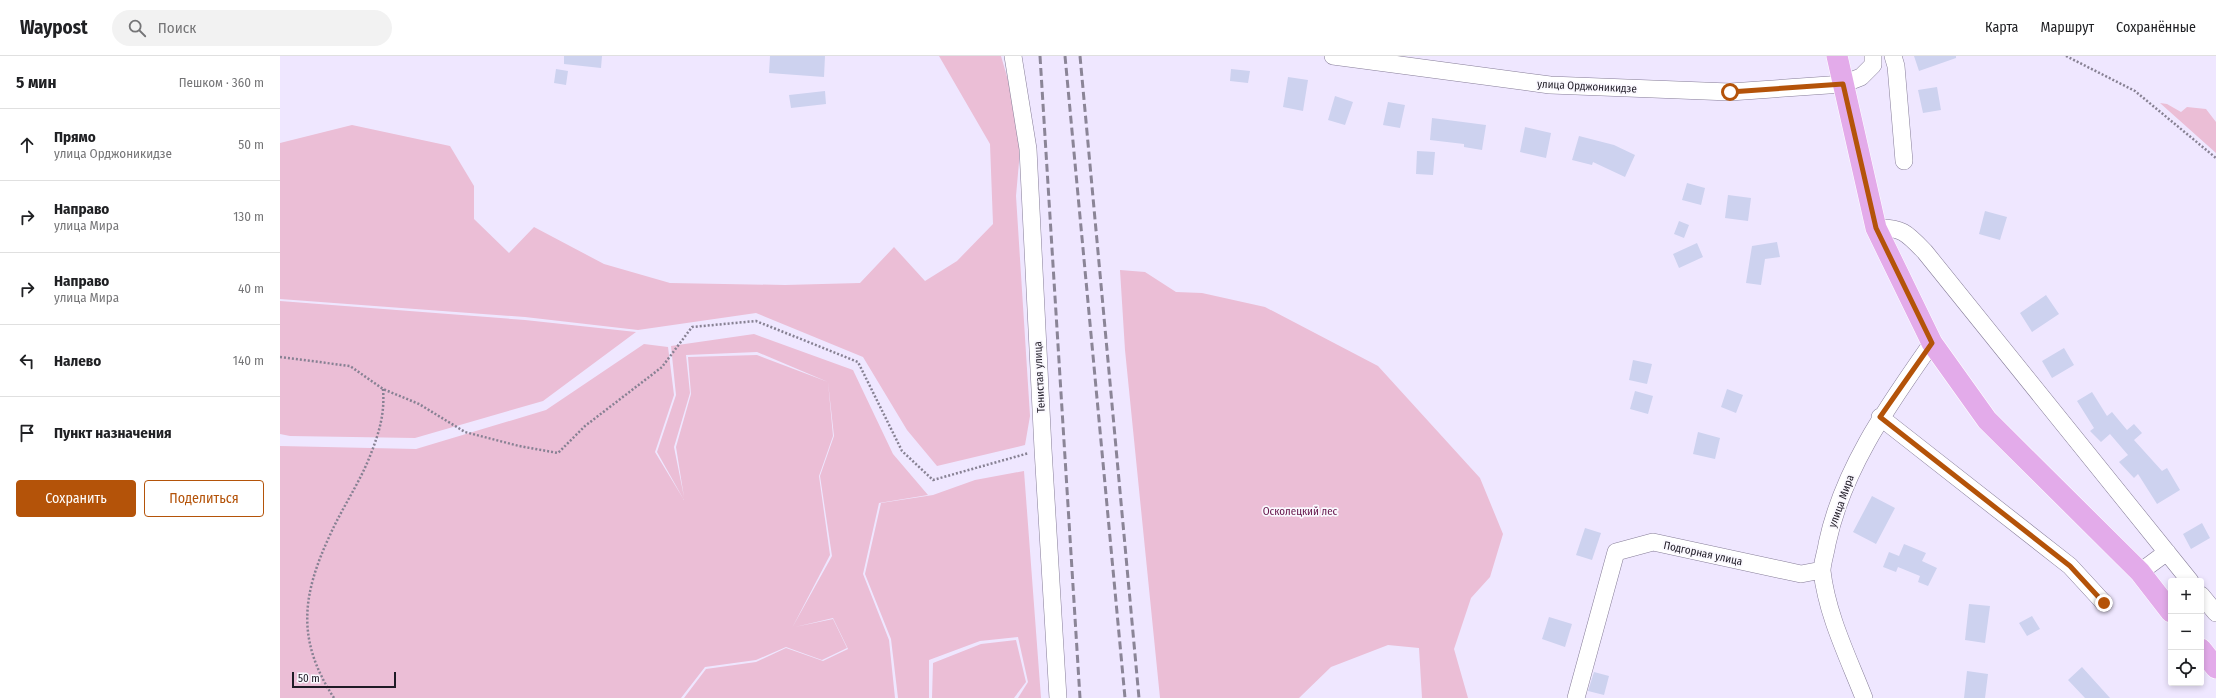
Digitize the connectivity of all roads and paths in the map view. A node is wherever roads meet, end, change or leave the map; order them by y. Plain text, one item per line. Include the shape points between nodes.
1 (1013, 56) edge
2 (1334, 56) edge
3 (1838, 56) edge
4 (1874, 56) edge
5 (1893, 56) edge
6 (2066, 56) edge
7 (1843, 84) junction
8 (2216, 158) edge
9 (1904, 161) dead end
10 (1876, 228) junction
11 (1932, 343) junction
12 (280, 357) edge
13 (383, 389) junction
14 (1880, 417) junction
15 (1043, 449) junction
16 (2167, 552) junction
17 (1822, 570) junction
18 (2140, 572) junction
19 (2188, 578) edge
20 (2204, 599) edge
21 (2104, 603) dead end
22 (2168, 608) edge
23 (2216, 613) edge
24 (2202, 650) edge
25 (2216, 668) edge
26 (334, 698) edge
27 (1058, 698) edge
28 (1576, 698) edge
29 (1864, 698) edge

1 - 15 street, Тенистая улица via 1028,149
2 - 7 street, улица Орджоникидзе via 1550,85 1730,92
3 - 7 main road
4 - 7 street, улица Орджоникидзе via 1873,65 1861,77
5 - 9 street
6 - 8 path via 2135,90
7 - 10 main road
10 - 11 main road
10 - 16 street via 1894,227 1909,236 1925,252
11 - 14 street, улица Мира
11 - 18 main road via 1987,420
12 - 13 path via 350,366
13 - 15 path via 420,404 465,432 558,453 585,426 662,367 692,326 756,321 858,362 902,451 933,480
13 - 26 path via 384,407 379,433 363,474 330,535 311,583 306,613 310,649
14 - 17 street, улица Мира via 1855,465 1833,518
14 - 21 street via 2070,566
15 - 27 street, Тенистая улица
16 - 18 street
16 - 19 street
17 - 28 street, Подгорная улица via 1801,574 1653,542 1616,552
17 - 29 street, улица Мира via 1834,620
18 - 22 main road
20 - 23 street
24 - 25 main road

